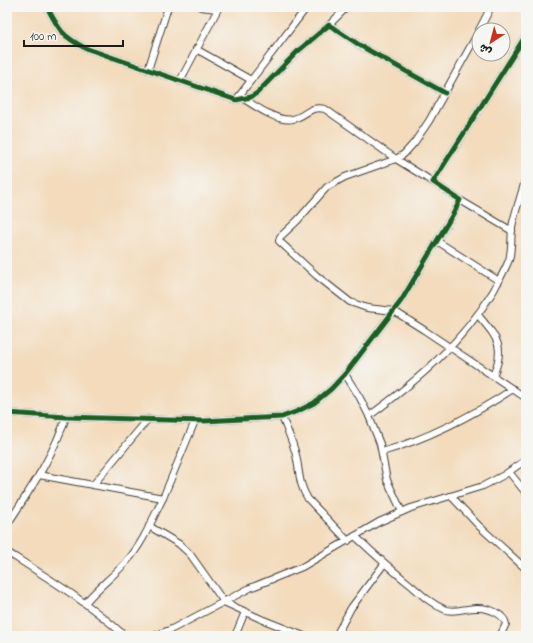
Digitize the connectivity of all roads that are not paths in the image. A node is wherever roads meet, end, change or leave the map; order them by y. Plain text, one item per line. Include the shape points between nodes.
1 (47, 7) edge
2 (168, 7) edge
3 (201, 7) edge
4 (307, 7) edge
5 (347, 7) edge
6 (491, 7) edge
7 (218, 8) edge
8 (483, 22) edge
9 (329, 25) junction
10 (526, 35) edge
11 (471, 45) edge
12 (196, 49) junction
13 (148, 70) junction
14 (180, 80) junction
15 (251, 80) junction
16 (445, 93) junction
17 (244, 99) junction
18 (236, 100) junction
19 (396, 159) junction
20 (433, 182) junction
21 (525, 182) edge
22 (460, 200) junction
23 (512, 231) junction
24 (437, 241) junction
25 (499, 281) junction
26 (394, 312) junction
27 (478, 315) junction
28 (449, 348) junction
29 (345, 374) junction
30 (493, 376) junction
31 (513, 389) junction
32 (526, 398) edge
33 (7, 413) edge
34 (369, 416) junction
35 (66, 417) junction
36 (282, 417) junction
37 (148, 419) junction
38 (195, 420) junction
39 (382, 452) junction
40 (526, 460) edge
41 (509, 472) junction
42 (39, 475) junction
43 (93, 485) junction
44 (526, 493) edge
45 (451, 496) junction
46 (162, 498) junction
47 (402, 512) junction
48 (7, 525) edge
49 (150, 526) junction
50 (355, 536) junction
51 (348, 541) junction
52 (7, 552) edge
53 (384, 564) junction
54 (526, 569) edge
55 (224, 602) junction
56 (85, 603) junction
57 (245, 612) junction
58 (172, 629) junction
59 (125, 636) edge
60 (154, 636) edge
61 (175, 636) edge
62 (235, 636) edge
63 (304, 636) edge
64 (336, 636) edge
65 (500, 636) edge

1 - 13 street via 60,30 71,41
2 - 13 street
3 - 7 street
4 - 15 street
5 - 9 street
6 - 8 street
7 - 12 street
9 - 16 street
9 - 17 street via 298,51 263,88
10 - 20 street
11 - 16 street
12 - 14 street
12 - 15 street
13 - 14 street
14 - 18 street
15 - 18 street
16 - 19 street via 414,143
17 - 18 street
17 - 19 street via 269,114 288,120 316,108 325,110
19 - 20 street
19 - 26 street via 345,177 327,187 279,241 350,302 367,308
20 - 22 street
21 - 23 street
22 - 23 street
22 - 24 street
23 - 25 street via 512,249
24 - 25 street
24 - 26 street
25 - 27 street
26 - 28 street
26 - 29 street
27 - 28 street
27 - 30 street via 496,340 499,350 499,363
28 - 30 street
28 - 34 street via 410,386
29 - 34 street
29 - 36 street via 314,403
30 - 31 street
31 - 32 street
31 - 39 street via 472,415 420,439
33 - 35 street
34 - 39 street
35 - 37 street
35 - 42 street via 61,433
36 - 38 street
36 - 51 street via 294,446 303,492
37 - 38 street
37 - 43 street
38 - 46 street
39 - 47 street via 387,480
40 - 41 street
41 - 44 street
41 - 45 street via 483,486
42 - 43 street
42 - 48 street
43 - 46 street
45 - 47 street
45 - 54 street via 478,526
46 - 49 street
47 - 50 street
49 - 55 street via 190,554
49 - 56 street via 126,562
50 - 51 street
50 - 53 street
51 - 55 street via 302,567
52 - 56 street
53 - 64 street via 351,608
53 - 65 street via 441,608 454,611 478,607 499,614 506,624
55 - 57 street
55 - 58 street
56 - 59 street
57 - 62 street
57 - 63 street
58 - 60 street
58 - 61 street

